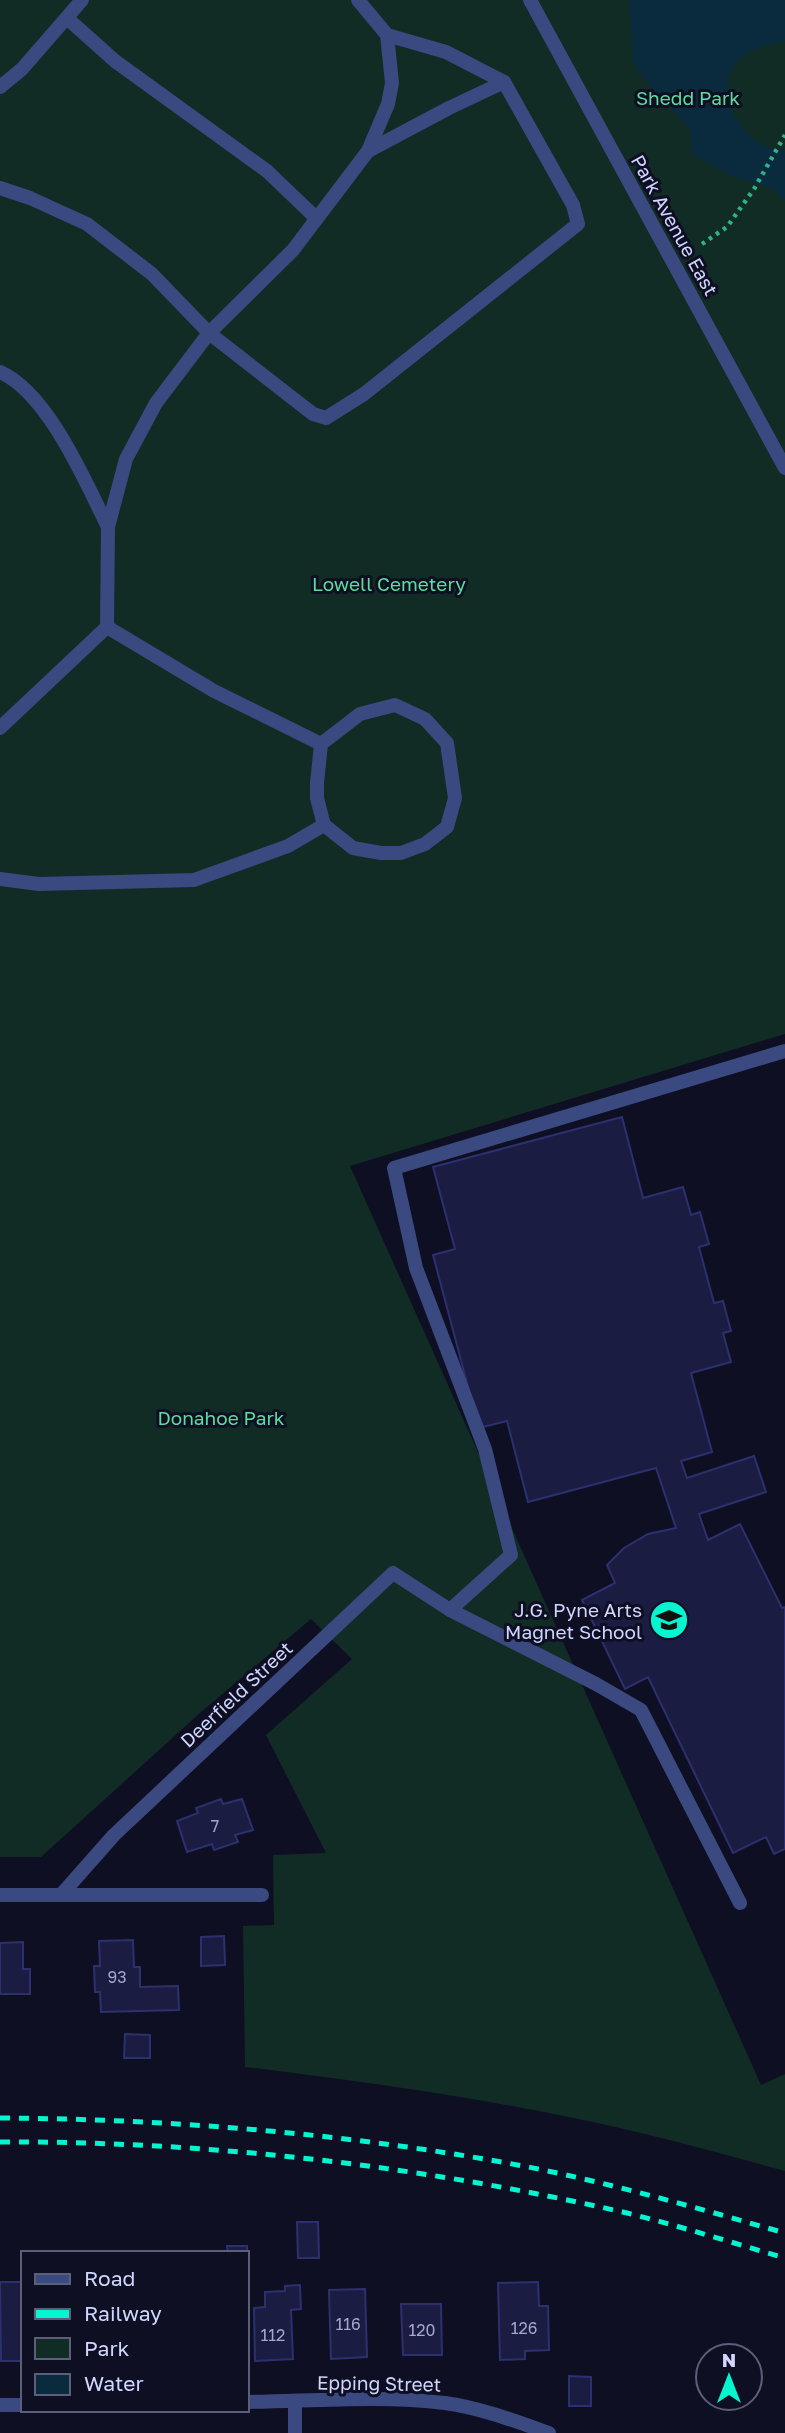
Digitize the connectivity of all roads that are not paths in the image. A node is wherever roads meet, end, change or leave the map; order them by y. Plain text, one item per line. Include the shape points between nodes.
1 (82, 0) edge
2 (358, 0) edge
3 (530, 0) edge
4 (68, 19) junction
5 (387, 35) junction
6 (504, 82) junction
7 (0, 88) edge
8 (368, 151) junction
9 (0, 188) edge
10 (316, 218) junction
11 (209, 333) junction
12 (0, 372) edge
13 (785, 468) edge
14 (108, 527) junction
15 (107, 627) junction
16 (0, 728) edge
17 (321, 744) junction
18 (324, 825) junction
19 (0, 879) edge
20 (785, 1051) edge
21 (450, 1610) junction
22 (0, 1895) edge
23 (61, 1895) junction
24 (262, 1895) dead end
25 (740, 1903) dead end
26 (295, 2401) junction
27 (248, 2402) edge
28 (21, 2404) edge
29 (0, 2405) edge
30 (295, 2433) edge
31 (549, 2433) edge

1 - 4 street
2 - 5 street
3 - 13 street, Park Avenue East
4 - 7 street
4 - 10 street via 115,61 267,171
5 - 6 street via 446,52
5 - 8 street via 392,83
6 - 8 street
6 - 11 street via 573,205 578,224 364,394 326,418 313,414
8 - 10 street
9 - 11 street via 87,224 152,274
10 - 11 street via 293,250
11 - 14 street via 156,403 126,459
12 - 14 street via 38,402 69,449
14 - 15 street
15 - 16 street
15 - 17 street via 214,691
17 - 18 street via 317,798
17 - 18 street via 360,713 396,705 425,719 447,743 455,798 447,827 425,844 401,853 353,848
18 - 19 street via 288,846 194,880 39,884
20 - 21 street via 394,1168 416,1268 485,1448 511,1555
21 - 23 street, Deerfield Street via 393,1573 114,1835
21 - 25 street via 641,1710
22 - 23 street
23 - 24 street
26 - 27 street, Epping Street
26 - 30 street
26 - 31 street, Epping Street via 448,2403
28 - 29 street

